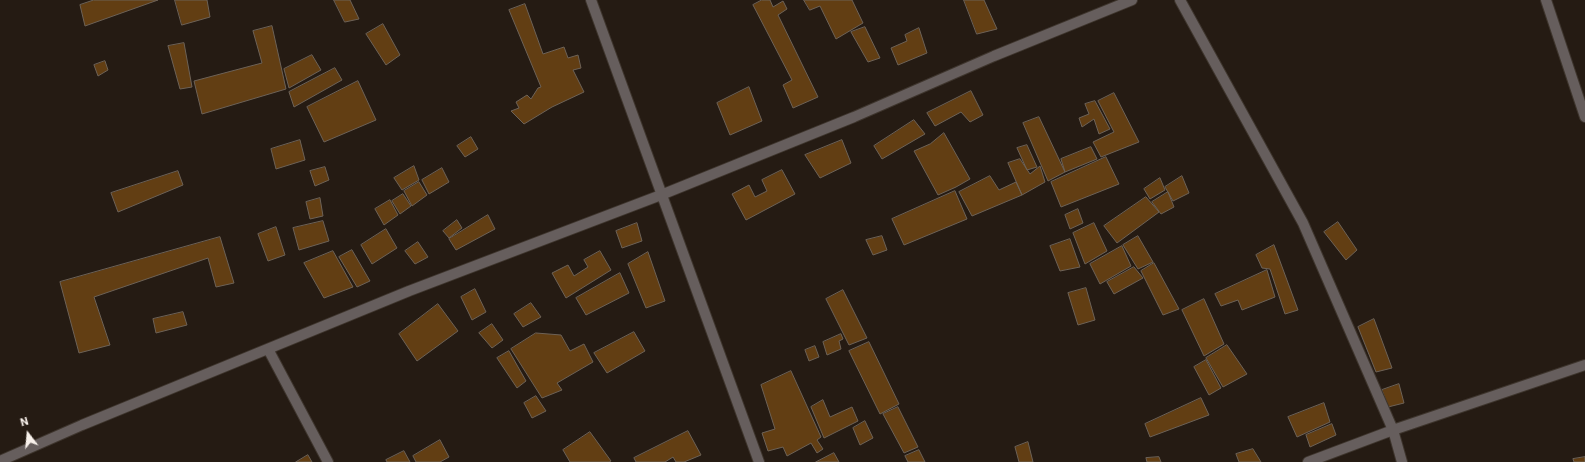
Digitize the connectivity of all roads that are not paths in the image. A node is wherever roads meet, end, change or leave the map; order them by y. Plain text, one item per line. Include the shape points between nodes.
1 (591, 0) edge
2 (1132, 0) edge
3 (1180, 0) edge
4 (1546, 0) edge
5 (1585, 117) edge
6 (661, 196) junction
7 (268, 349) junction
8 (1585, 365) edge
9 (1392, 430) junction
10 (0, 461) edge
11 (328, 462) edge
12 (759, 462) edge
13 (1308, 462) edge
14 (1402, 462) edge

1 - 6 street
2 - 6 street via 994,56 854,118
3 - 9 street via 1303,223
4 - 5 street
6 - 7 street via 409,291
6 - 12 street
7 - 10 street
7 - 11 street
8 - 9 street
9 - 13 street
9 - 14 street

